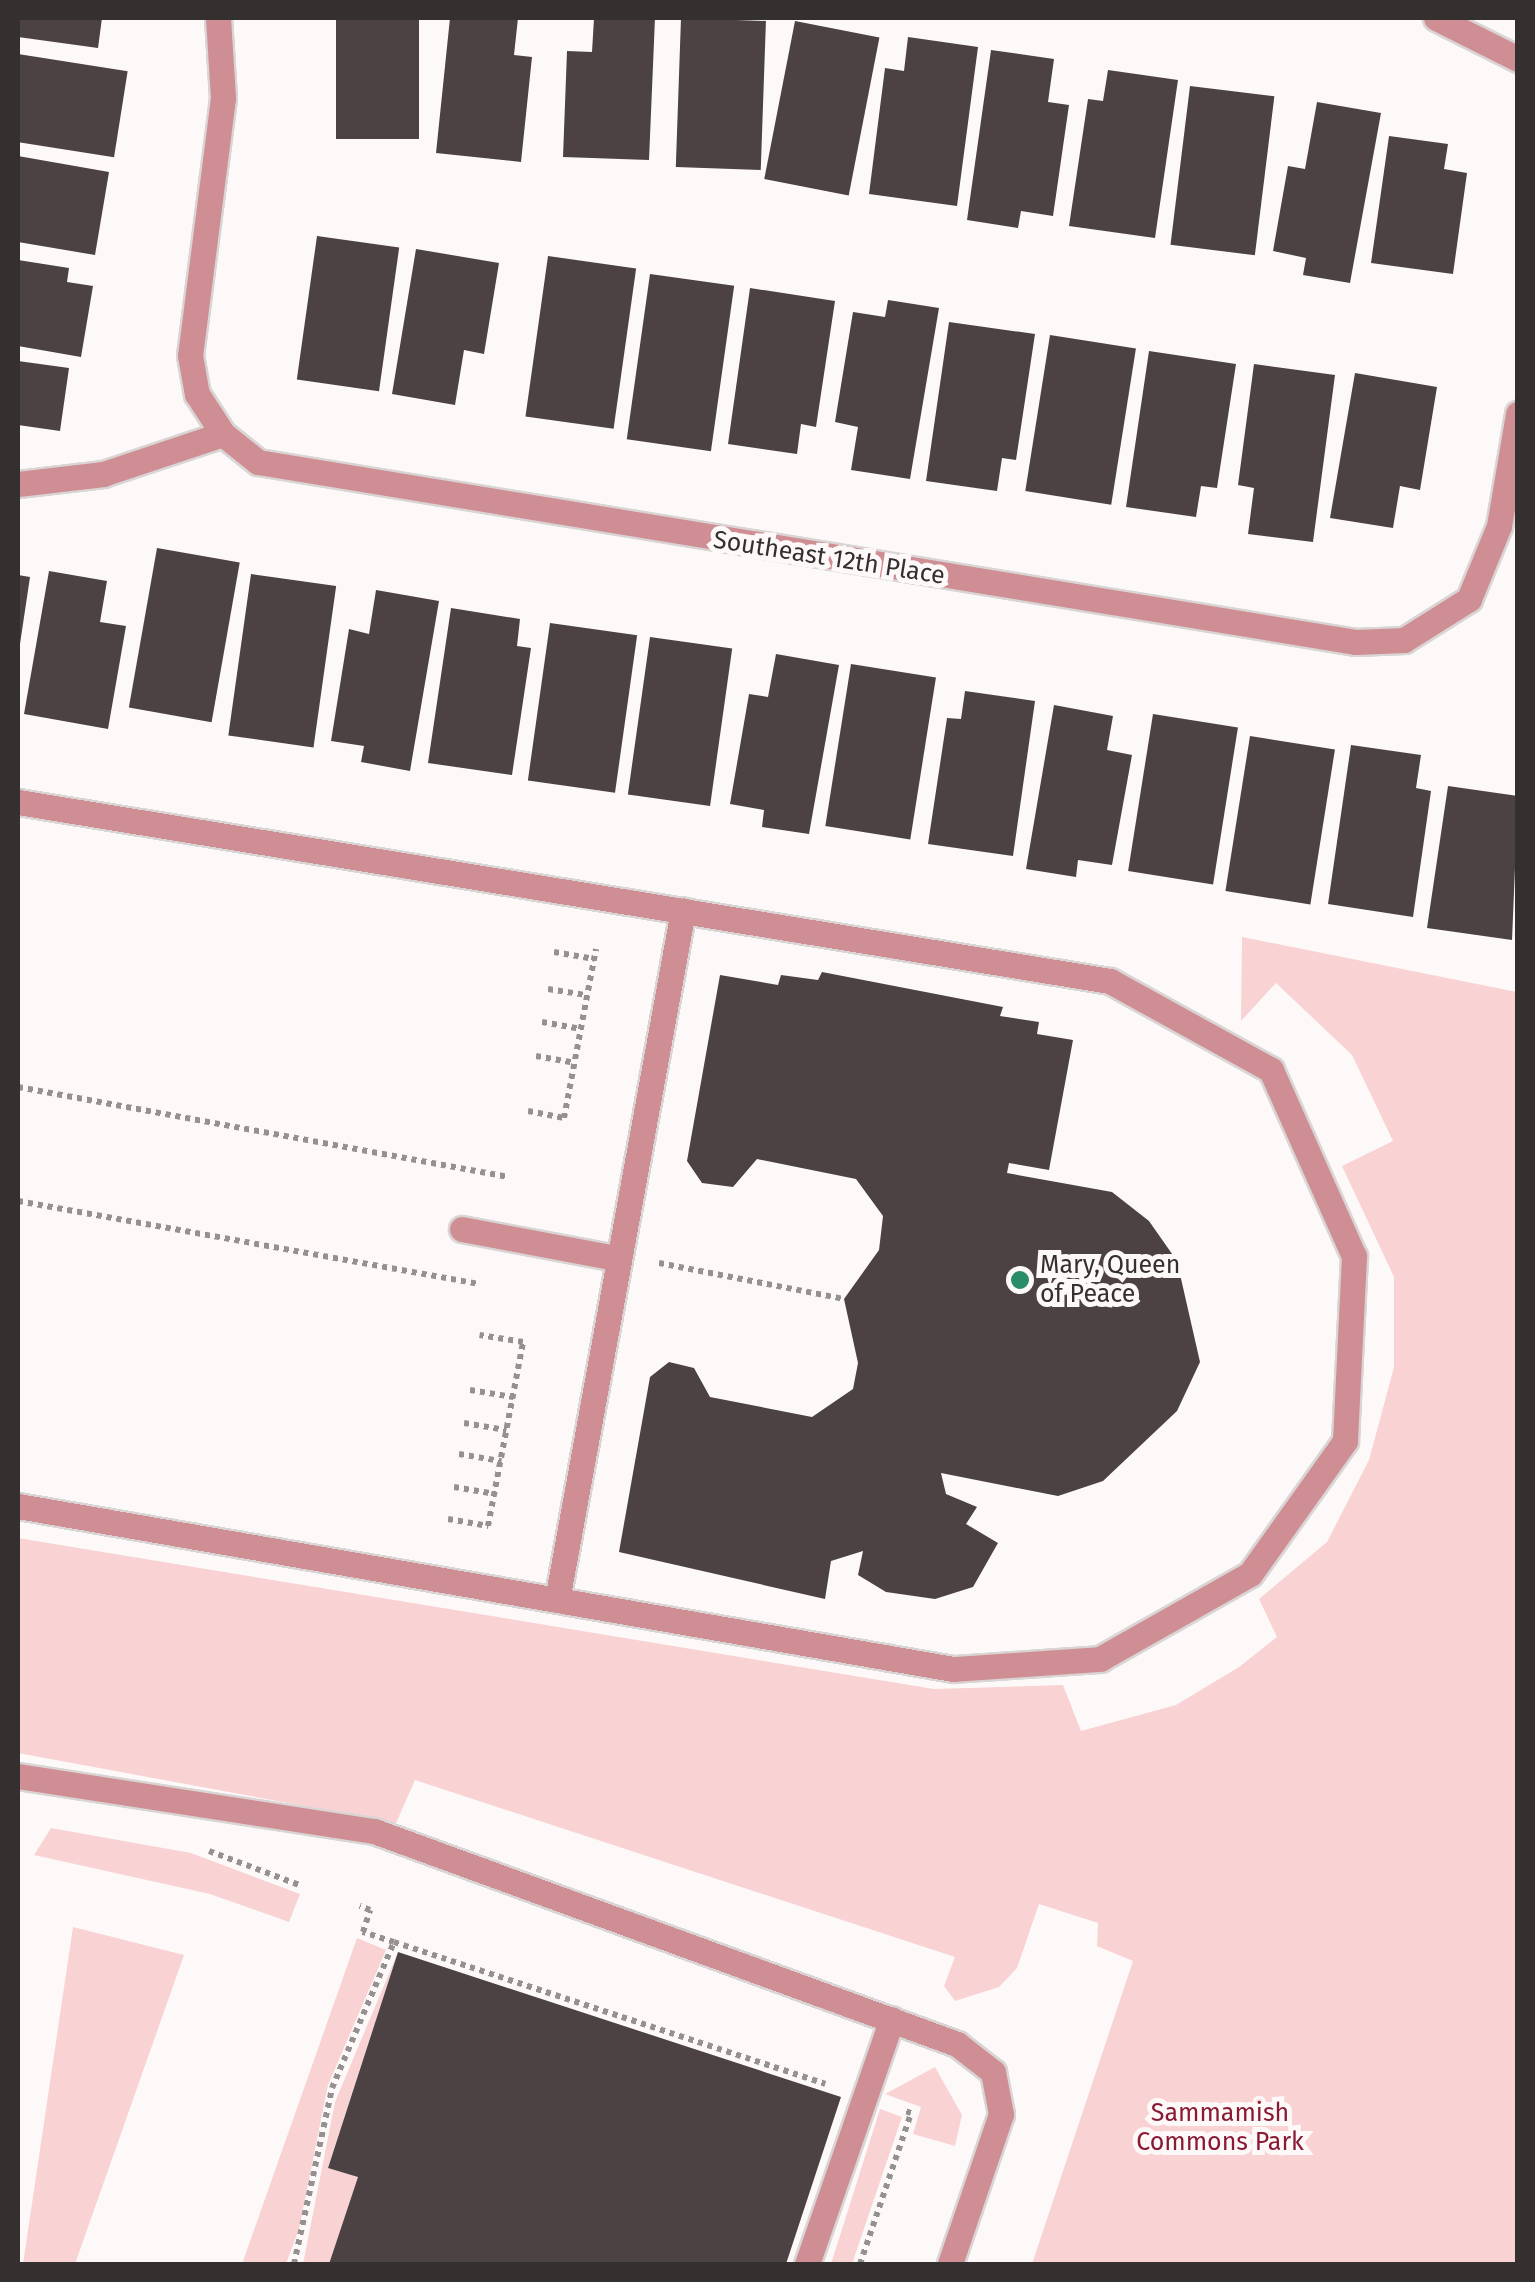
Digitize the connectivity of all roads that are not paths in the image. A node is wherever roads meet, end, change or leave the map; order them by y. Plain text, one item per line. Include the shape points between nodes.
1 (218, 18) edge
2 (1436, 18) edge
3 (1514, 50) edge
4 (1518, 414) edge
5 (223, 434) junction
6 (18, 484) edge
7 (1506, 548) edge
8 (18, 802) edge
9 (683, 910) junction
10 (462, 1229) dead end
11 (627, 1259) junction
12 (18, 1506) edge
13 (557, 1600) junction
14 (18, 1776) edge
15 (892, 2020) junction
16 (807, 2264) edge
17 (950, 2264) edge

1 - 5 street via 224,98 190,355 197,394
2 - 3 street
4 - 7 street
5 - 6 street via 103,474
5 - 7 street, Southeast 12th Place via 258,462 297,472 1356,642 1404,640 1443,620
8 - 9 street
9 - 11 street
9 - 13 street via 1110,981 1271,1070 1354,1256 1346,1441 1250,1574 1100,1659 953,1669
10 - 11 street
11 - 13 street
12 - 13 street
14 - 15 street via 374,1831
15 - 16 street
15 - 17 street via 957,2044 993,2072 1001,2114

